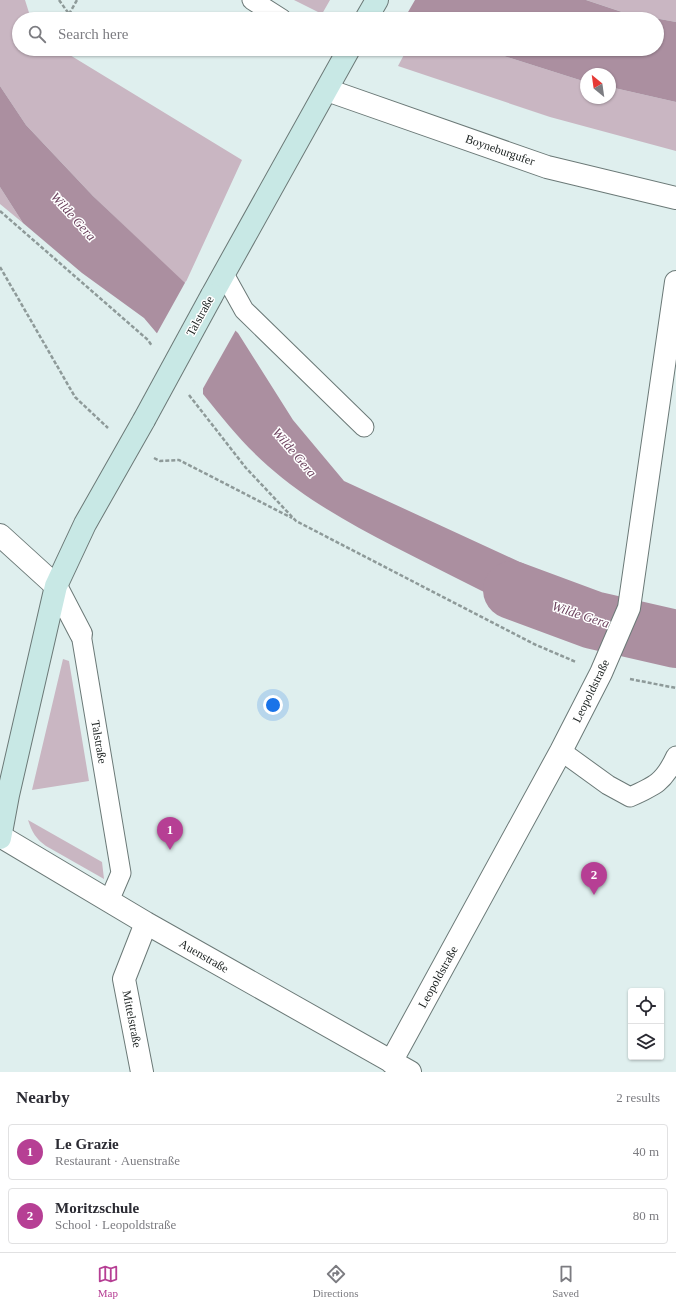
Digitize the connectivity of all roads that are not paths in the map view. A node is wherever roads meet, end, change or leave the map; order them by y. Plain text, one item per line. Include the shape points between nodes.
1 (252, 0) edge
2 (377, 0) edge
3 (271, 12) edge
4 (370, 12) edge
5 (342, 56) edge
6 (327, 90) junction
7 (676, 198) edge
8 (224, 274) junction
9 (676, 282) edge
10 (364, 427) dead end
11 (0, 535) edge
12 (56, 586) junction
13 (81, 634) joint
14 (561, 751) junction
15 (676, 756) edge
16 (0, 837) edge
17 (109, 901) junction
18 (146, 923) junction
19 (391, 1062) junction
20 (142, 1072) edge
21 (410, 1072) edge

1 - 3 lane
2 - 4 main road
5 - 6 main road, Talstraße
6 - 7 street, Boyneburgufer via 547,167
6 - 8 main road, Talstraße
8 - 10 lane via 244,310
8 - 12 main road, Talstraße, bridge via 85,524
9 - 14 street, Leopoldstraße via 629,608 603,668
11 - 12 street
12 - 13 street, Talstraße
12 - 16 main road, Talstraße
13 - 17 lane, Talstraße via 121,873
14 - 15 lane via 630,798 654,787 669,770
14 - 19 street, Leopoldstraße
16 - 17 street, Auenstraße
17 - 18 street, Auenstraße
18 - 19 street, Auenstraße
18 - 20 street, Mittelstraße via 124,979
19 - 21 street, Auenstraße

